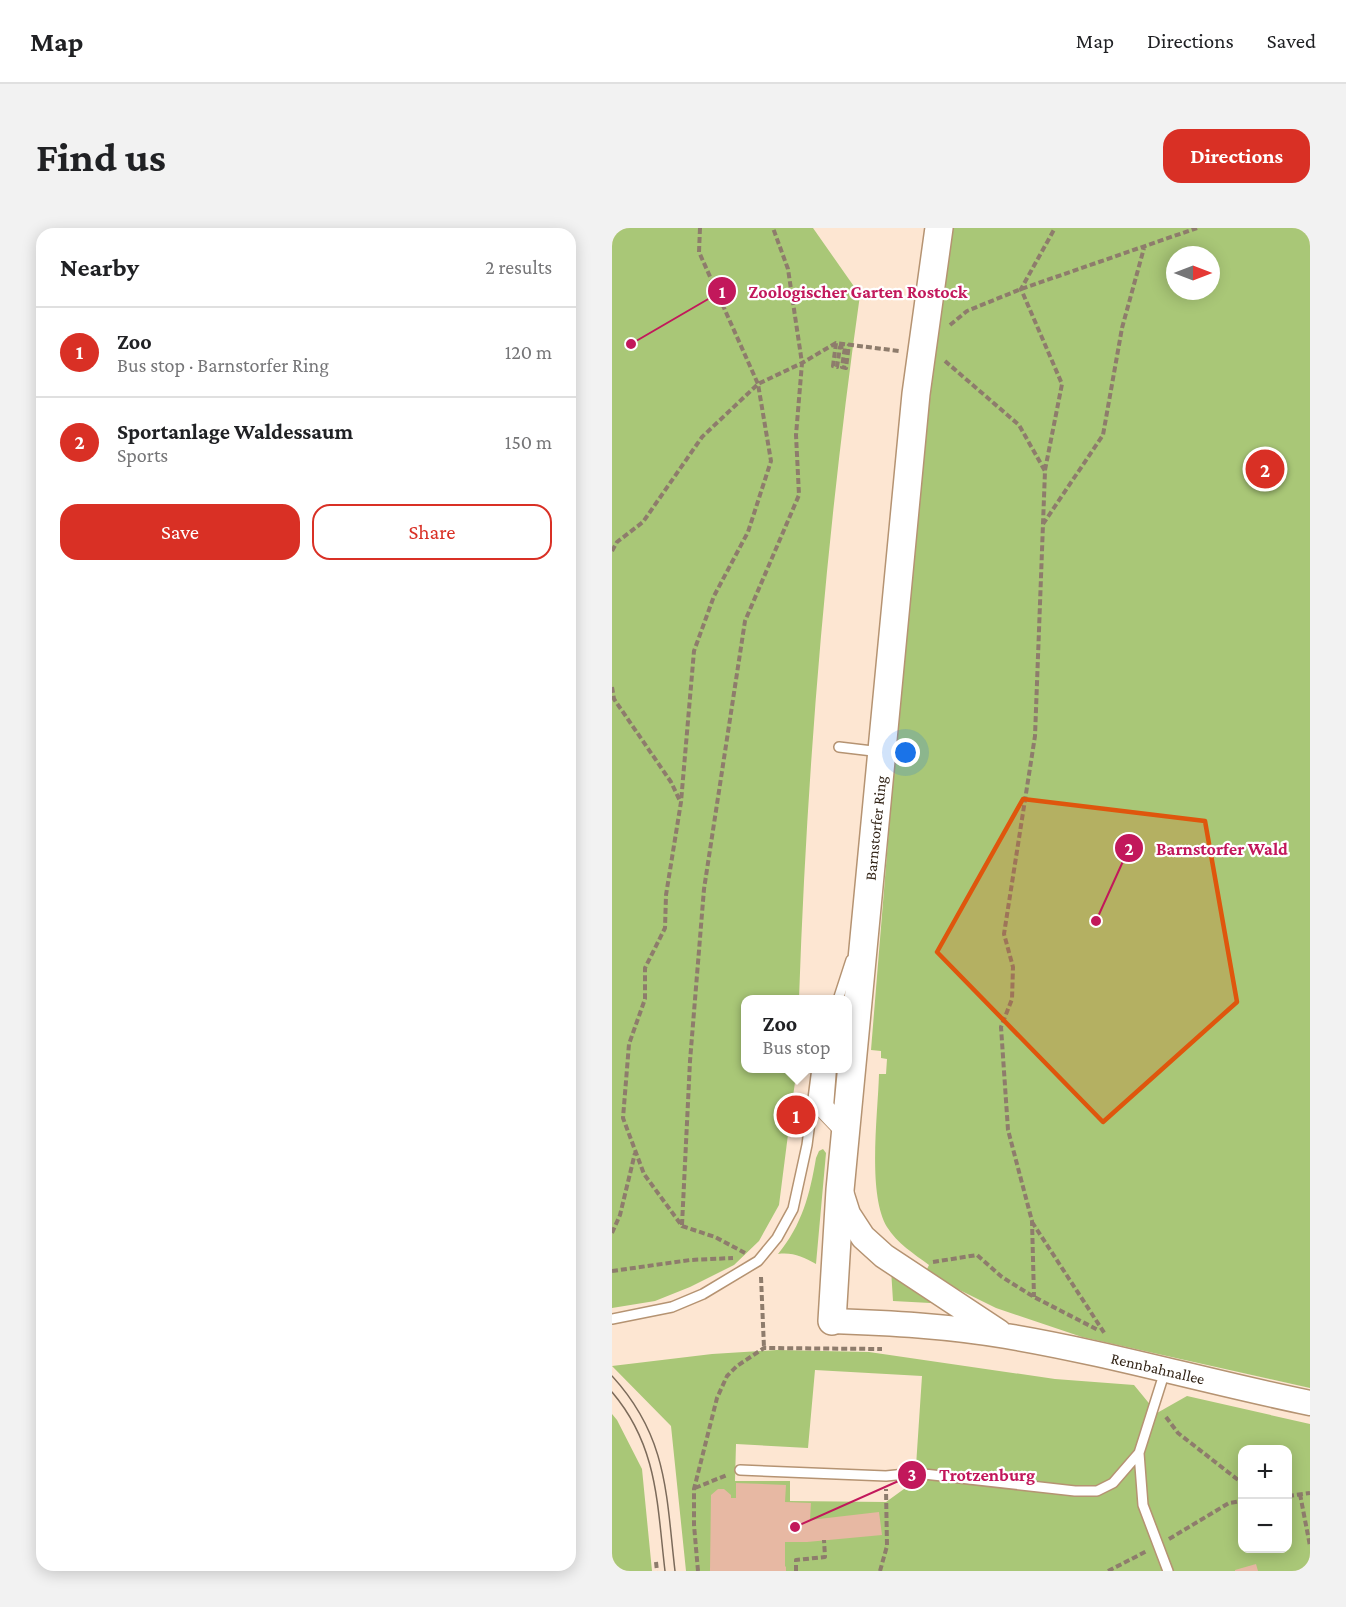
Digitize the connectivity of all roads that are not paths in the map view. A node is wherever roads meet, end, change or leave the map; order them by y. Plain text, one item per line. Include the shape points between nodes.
1 (939, 228) edge
2 (838, 747) dead end
3 (883, 752) junction
4 (866, 915) junction
5 (839, 995) edge
6 (852, 1066) edge
7 (816, 1073) edge
8 (826, 1073) edge
9 (851, 1073) edge
10 (846, 1131) junction
11 (840, 1190) junction
12 (612, 1320) edge
13 (832, 1321) joint
14 (1005, 1335) junction
15 (1165, 1370) junction
16 (1310, 1403) edge
17 (1139, 1453) junction
18 (740, 1470) road end
19 (1168, 1571) edge

1 - 3 main road, Barnstorfer Ring via 921,353
2 - 3 lane
3 - 4 main road, Barnstorfer Ring
4 - 5 lane
4 - 6 main road, Barnstorfer Ring
7 - 12 lane via 793,1209 758,1261 703,1294 672,1307
8 - 10 street via 823,1107
9 - 10 main road, Barnstorfer Ring
10 - 11 main road, Barnstorfer Ring
11 - 13 main road, Barnstorfer Ring
11 - 14 street, Rennbahnallee via 848,1214 863,1238 884,1256
13 - 14 street, Rennbahnallee
14 - 15 street, Rennbahnallee
15 - 16 street, Rennbahnallee
15 - 17 lane
17 - 18 lane via 1113,1483 1097,1491 915,1473 886,1476
17 - 19 lane via 1143,1505

